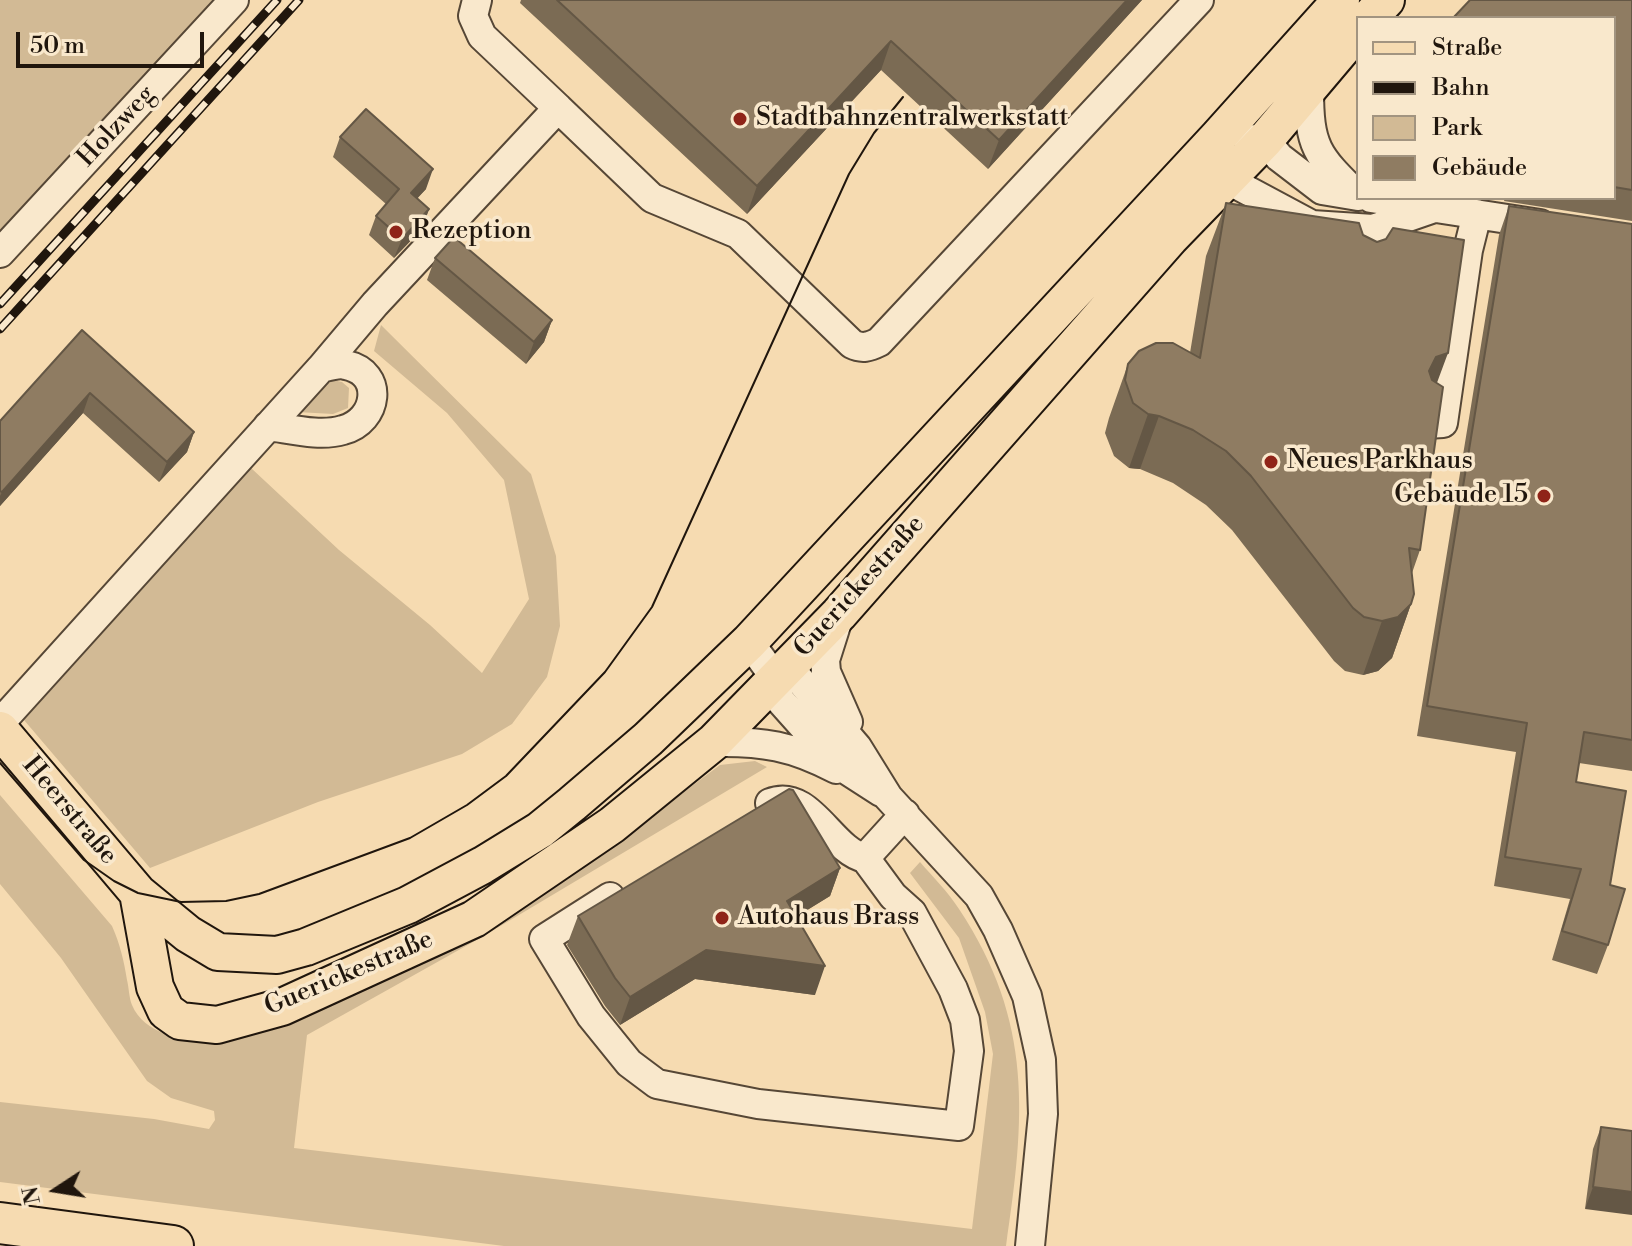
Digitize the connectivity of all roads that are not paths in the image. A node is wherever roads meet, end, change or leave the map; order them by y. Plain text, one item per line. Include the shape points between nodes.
1 (234, 0) edge
2 (477, 0) edge
3 (1199, 0) edge
4 (1341, 0) edge
5 (1386, 0) edge
6 (1371, 16) edge
7 (1356, 32) edge
8 (1309, 88) junction
9 (558, 108) junction
10 (1218, 137) junction
11 (1265, 140) junction
12 (1228, 180) junction
13 (1356, 194) edge
14 (1356, 196) edge
15 (1384, 200) edge
16 (1434, 208) junction
17 (1477, 214) junction
18 (1568, 228) edge
19 (0, 253) edge
20 (1351, 254) edge
21 (321, 368) junction
22 (1426, 424) edge
23 (268, 426) junction
24 (839, 614) junction
25 (749, 642) junction
26 (776, 679) junction
27 (0, 723) edge
28 (0, 730) edge
29 (714, 742) junction
30 (896, 806) junction
31 (744, 817) edge
32 (865, 858) junction
33 (638, 880) edge
34 (138, 893) junction
35 (0, 1223) edge
36 (173, 1246) edge
37 (1030, 1246) edge

1 - 19 lane, Holzweg
2 - 9 lane via 473,16 482,36
3 - 9 lane via 879,342 865,348 852,344 738,234 652,198
4 - 10 main road, Guerickestraße
5 - 6 main road
7 - 8 main road, Guerickestraße
8 - 11 main road, Guerickestraße
8 - 13 lane via 1314,146
9 - 21 lane
10 - 11 lane
10 - 12 lane
10 - 25 main road, Guerickestraße
11 - 12 main road, Guerickestraße
11 - 14 lane via 1322,190
12 - 16 lane via 1312,225 1373,229
12 - 20 lane via 1231,212 1305,245
12 - 24 main road, Guerickestraße via 1170,238
15 - 16 lane
16 - 17 lane
17 - 18 lane
17 - 22 lane via 1443,423
21 - 23 lane
21 - 23 lane via 344,364 361,371 371,384 367,416 340,431
23 - 27 lane
24 - 26 main road, Guerickestraße
24 - 30 lane via 826,652 826,672
25 - 26 lane
25 - 34 main road, Guerickestraße via 648,739 540,830 408,905 306,947 277,955 218,952
26 - 29 main road, Guerickestraße
26 - 30 lane via 778,698 836,763
28 - 34 main road, Heerstraße
29 - 30 lane via 789,748
29 - 34 main road, Guerickestraße via 612,825 474,919 282,1007 217,1025 180,1021 166,1011 155,987
30 - 32 lane
30 - 37 lane via 979,896 1027,996 1041,1060 1043,1114
31 - 32 lane via 775,800 790,801
32 - 33 lane via 912,913 965,1020 969,1051 959,1126 758,1104 657,1084 629,1063 591,1016 544,939
35 - 36 highway

